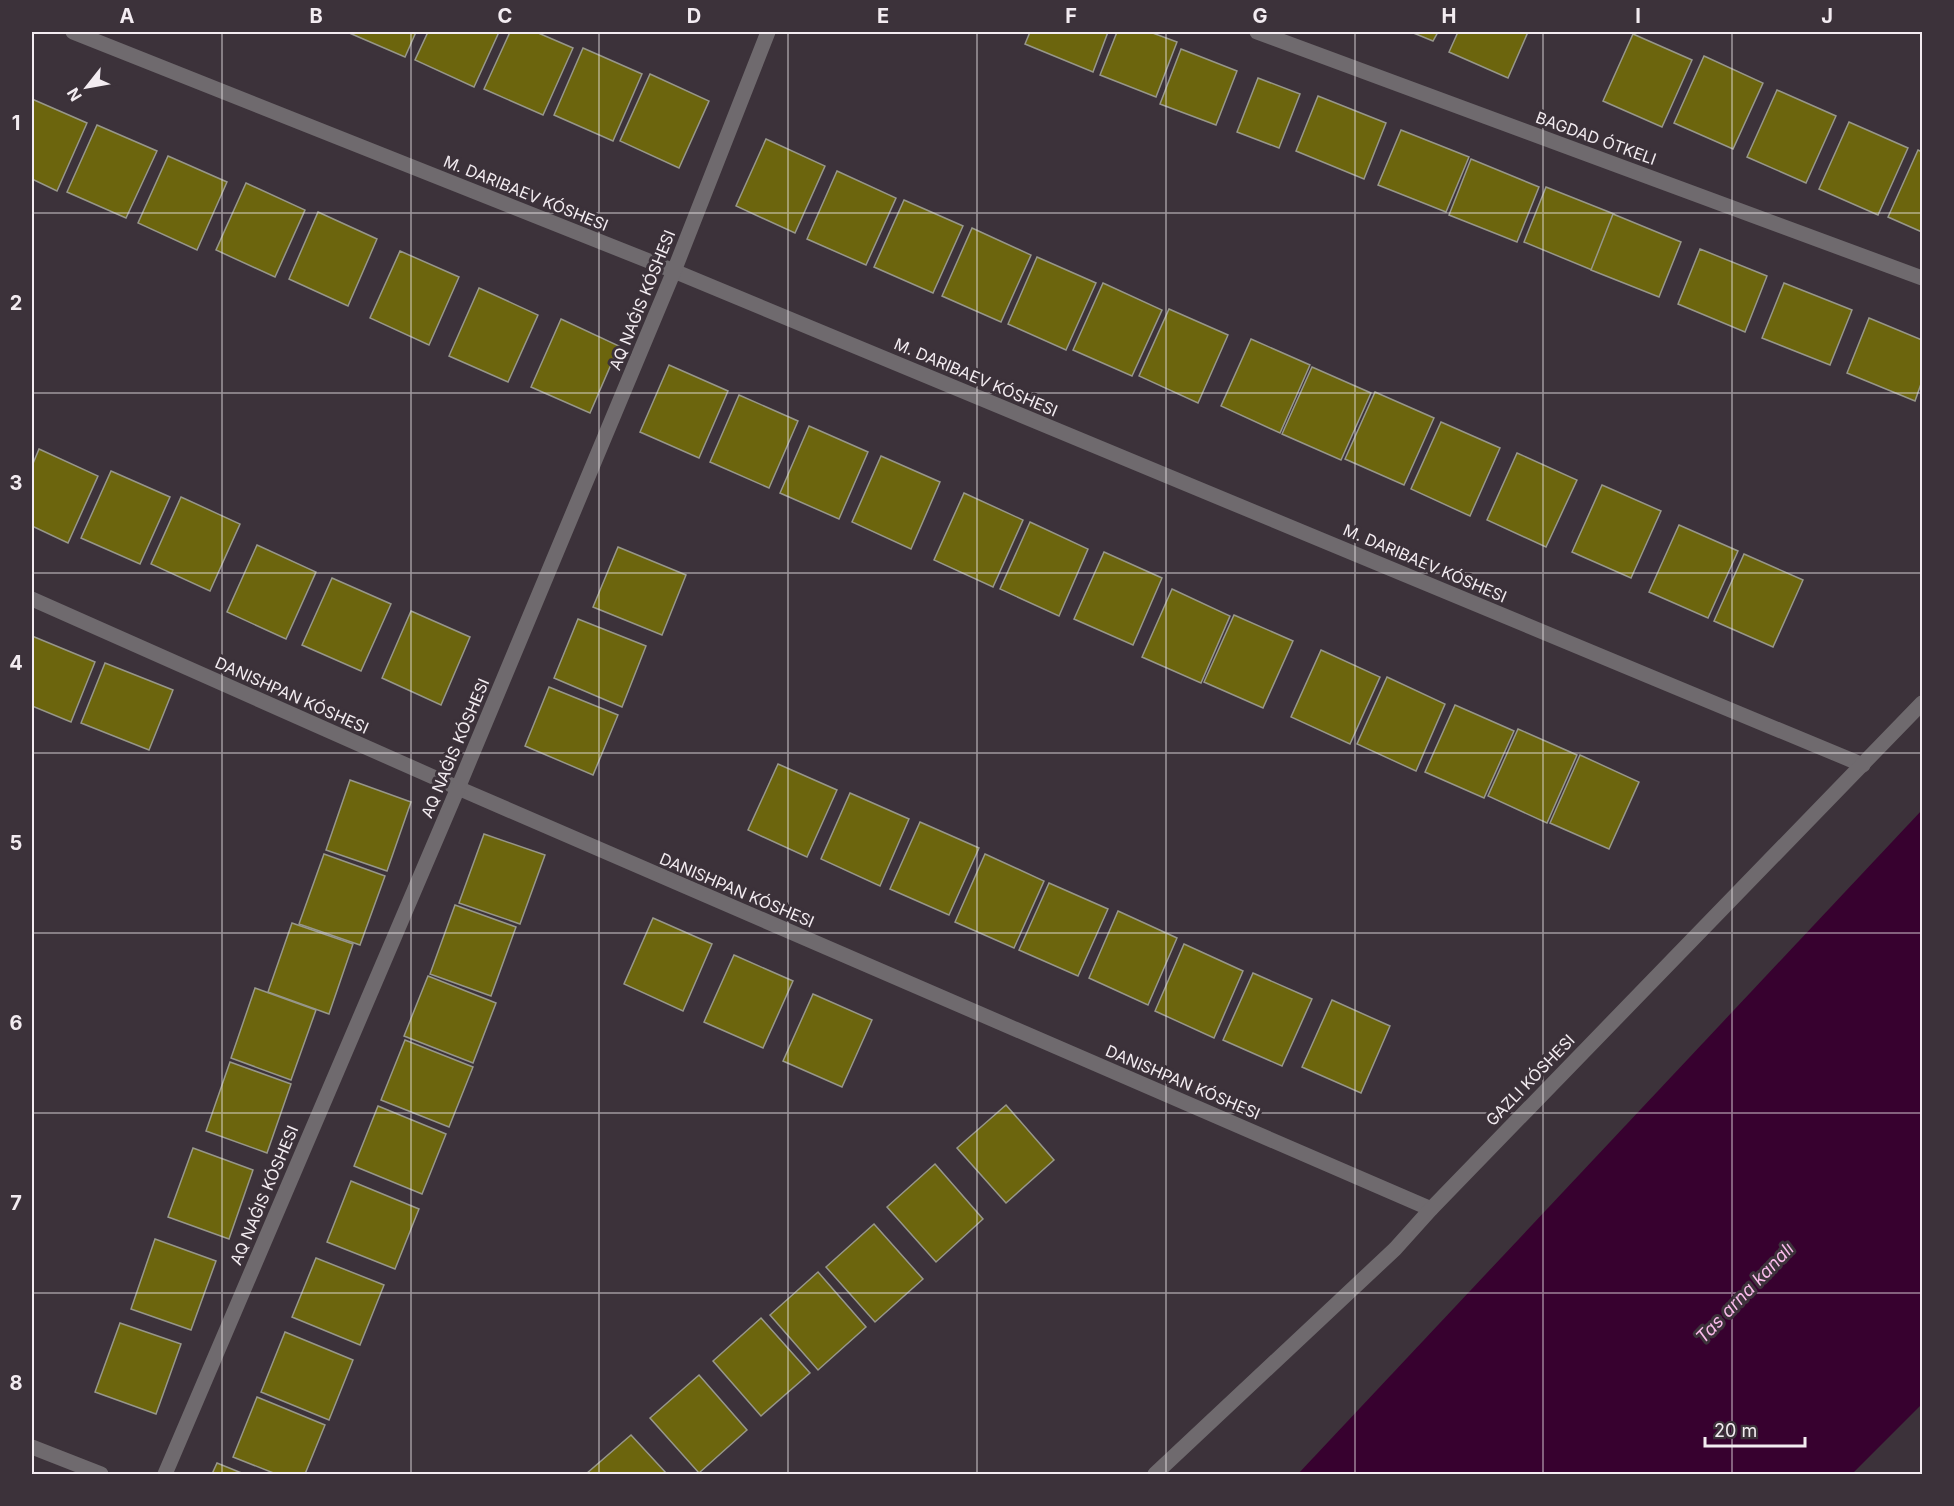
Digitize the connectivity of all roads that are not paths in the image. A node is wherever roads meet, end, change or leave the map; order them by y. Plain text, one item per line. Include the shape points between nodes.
1 (73, 32) edge
2 (768, 32) edge
3 (1257, 32) edge
4 (674, 271) junction
5 (1923, 278) edge
6 (32, 599) edge
7 (1923, 703) edge
8 (1863, 765) junction
9 (458, 788) junction
10 (1431, 1209) junction
11 (32, 1447) edge
12 (101, 1474) edge
13 (165, 1474) edge
14 (1155, 1474) edge

1 - 4 street, M. DARIBAEV KÓSHESI
2 - 4 street
3 - 5 street, BAGDAD ÓTKELI
4 - 8 street, M. DARIBAEV KÓSHESI
4 - 9 street
6 - 9 street
7 - 8 street
8 - 10 street
9 - 10 street
9 - 13 street
10 - 14 street via 1395,1249
11 - 12 street

